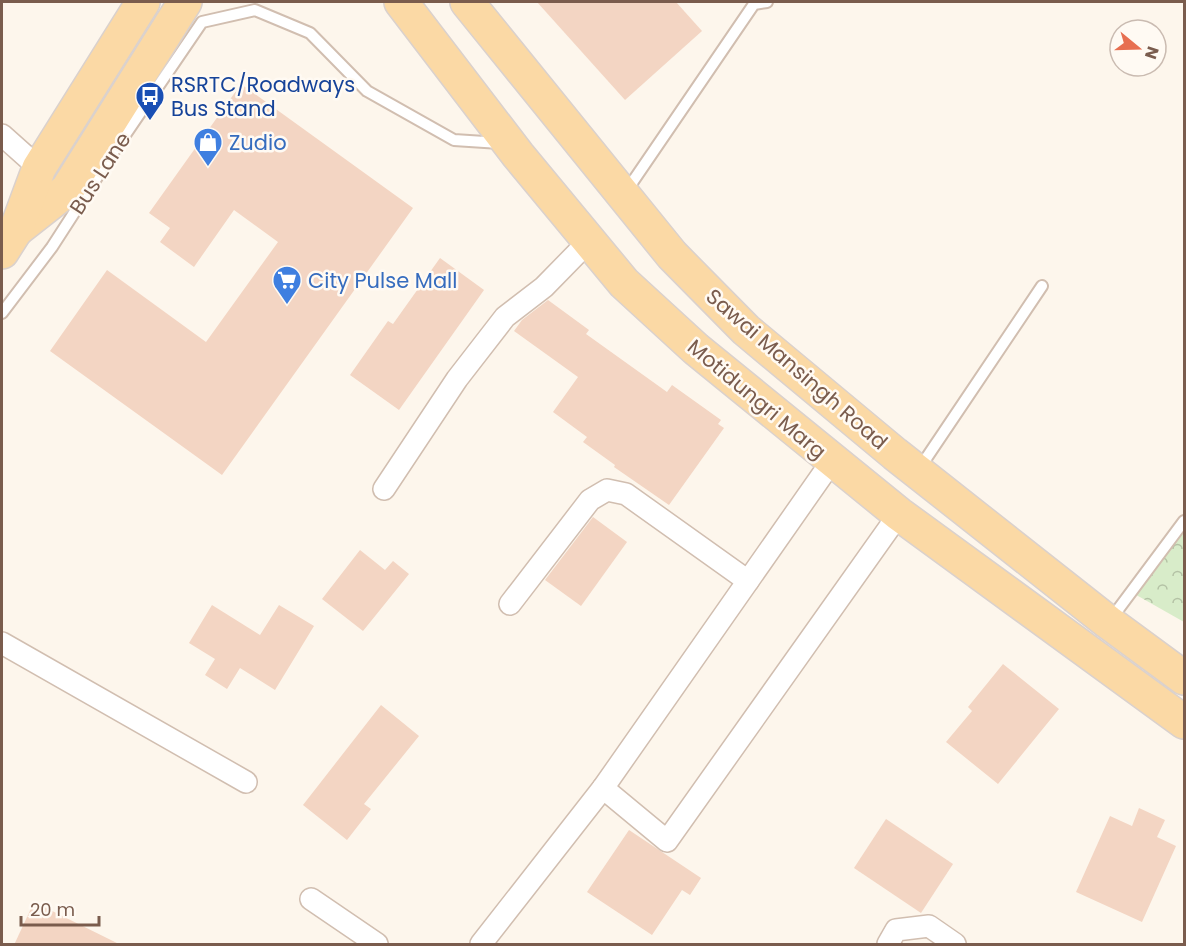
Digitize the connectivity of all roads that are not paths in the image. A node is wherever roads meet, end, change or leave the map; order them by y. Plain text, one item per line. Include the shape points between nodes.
1 (143, 2) edge
2 (185, 2) edge
3 (466, 2) edge
4 (752, 2) edge
5 (767, 2) edge
6 (401, 5) edge
7 (2, 135) edge
8 (509, 144) junction
9 (39, 168) junction
10 (623, 196) junction
11 (9, 241) edge
12 (589, 241) junction
13 (1042, 286) dead end
14 (2, 313) edge
15 (832, 460) junction
16 (917, 471) junction
17 (384, 489) dead end
18 (899, 514) junction
19 (1185, 520) edge
20 (748, 580) junction
21 (510, 604) dead end
22 (1108, 622) junction
23 (2, 643) edge
24 (1185, 678) edge
25 (1185, 722) edge
26 (246, 782) dead end
27 (603, 788) junction
28 (311, 899) dead end
29 (377, 945) edge
30 (481, 945) edge
31 (888, 945) edge
32 (955, 945) edge

1 - 9 main road
2 - 11 main road via 66,190
3 - 10 main road, Sawai Mansingh Road
4 - 5 lane
4 - 10 lane
6 - 8 main road, Motidungri Marg
7 - 9 street
8 - 12 main road, Motidungri Marg
8 - 14 lane, Bus Lane via 454,140 367,91 310,33 255,10 202,22 52,247
9 - 11 main road
10 - 16 main road, Sawai Mansingh Road via 672,255 746,330
12 - 15 main road, Motidungri Marg via 624,284
12 - 17 street via 544,287 505,317 457,379
13 - 16 lane
15 - 18 main road, Motidungri Marg
15 - 20 street
16 - 22 main road, Sawai Mansingh Road
18 - 25 main road, Motidungri Marg
18 - 27 street via 667,841
19 - 22 lane
20 - 21 street via 626,494 607,490 591,500
20 - 27 street
22 - 24 main road, Sawai Mansingh Road
23 - 26 street
27 - 30 street
28 - 29 street
31 - 32 street via 896,930 929,926

